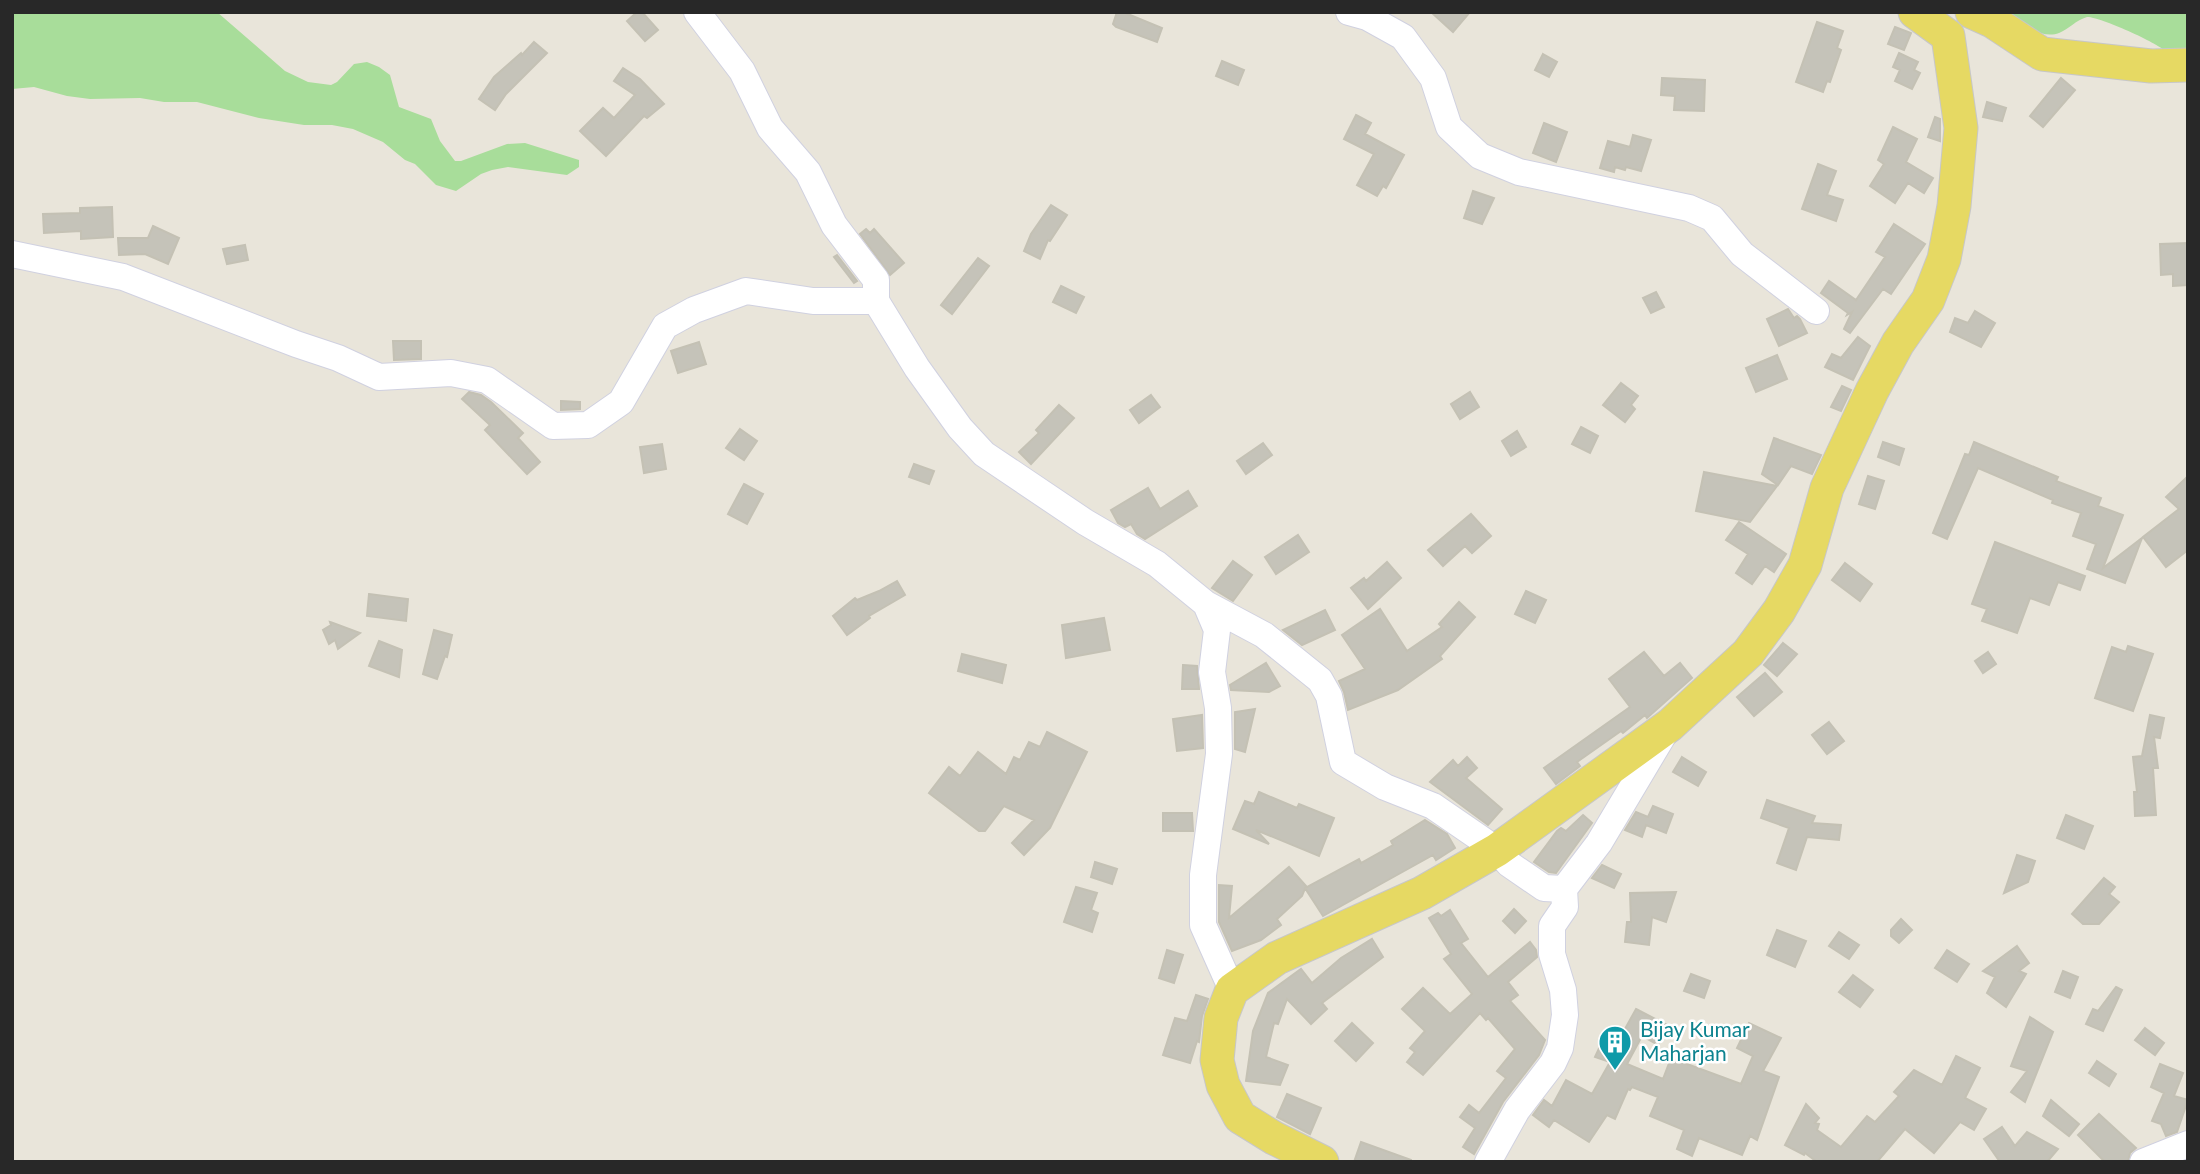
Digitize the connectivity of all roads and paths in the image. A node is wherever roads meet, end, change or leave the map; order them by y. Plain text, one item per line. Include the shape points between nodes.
1 (697, 12) edge
2 (1349, 12) edge
3 (1915, 12) edge
4 (1972, 12) edge
5 (2188, 65) edge
6 (12, 254) edge
7 (876, 301) junction
8 (1816, 311) dead end
9 (1206, 604) junction
10 (1670, 725) junction
11 (1497, 850) junction
12 (1564, 888) junction
13 (1232, 990) junction
14 (2188, 1144) edge
15 (1322, 1162) edge
16 (1488, 1162) edge
17 (2143, 1162) edge

1 - 7 street via 742,71 770,128 808,172 834,225 876,280
2 - 8 street via 1403,37 1433,78 1449,127 1480,156 1520,172 1689,208 1712,218 1742,254
3 - 10 main road via 1948,36 1961,128 1944,258 1928,300 1872,391 1827,488 1805,565 1779,611 1748,653
4 - 5 main road via 2048,55 2151,66
6 - 7 street via 123,277 379,377 452,373 487,380 553,426 588,425 621,402 665,326 694,310 746,291 813,301
7 - 9 street via 917,368 985,454 1157,564
9 - 11 street via 1264,635 1320,680 1329,696 1343,762 1385,787 1433,806
9 - 13 street via 1217,630 1212,672 1219,754 1203,875 1203,925
10 - 11 main road
10 - 12 street via 1599,843
11 - 12 street via 1544,888
11 - 13 main road via 1422,893 1278,958
12 - 16 street via 1564,907 1552,926 1552,954 1565,1015 1560,1048
13 - 15 main road via 1221,1018 1217,1060 1223,1085 1240,1117
14 - 17 street

